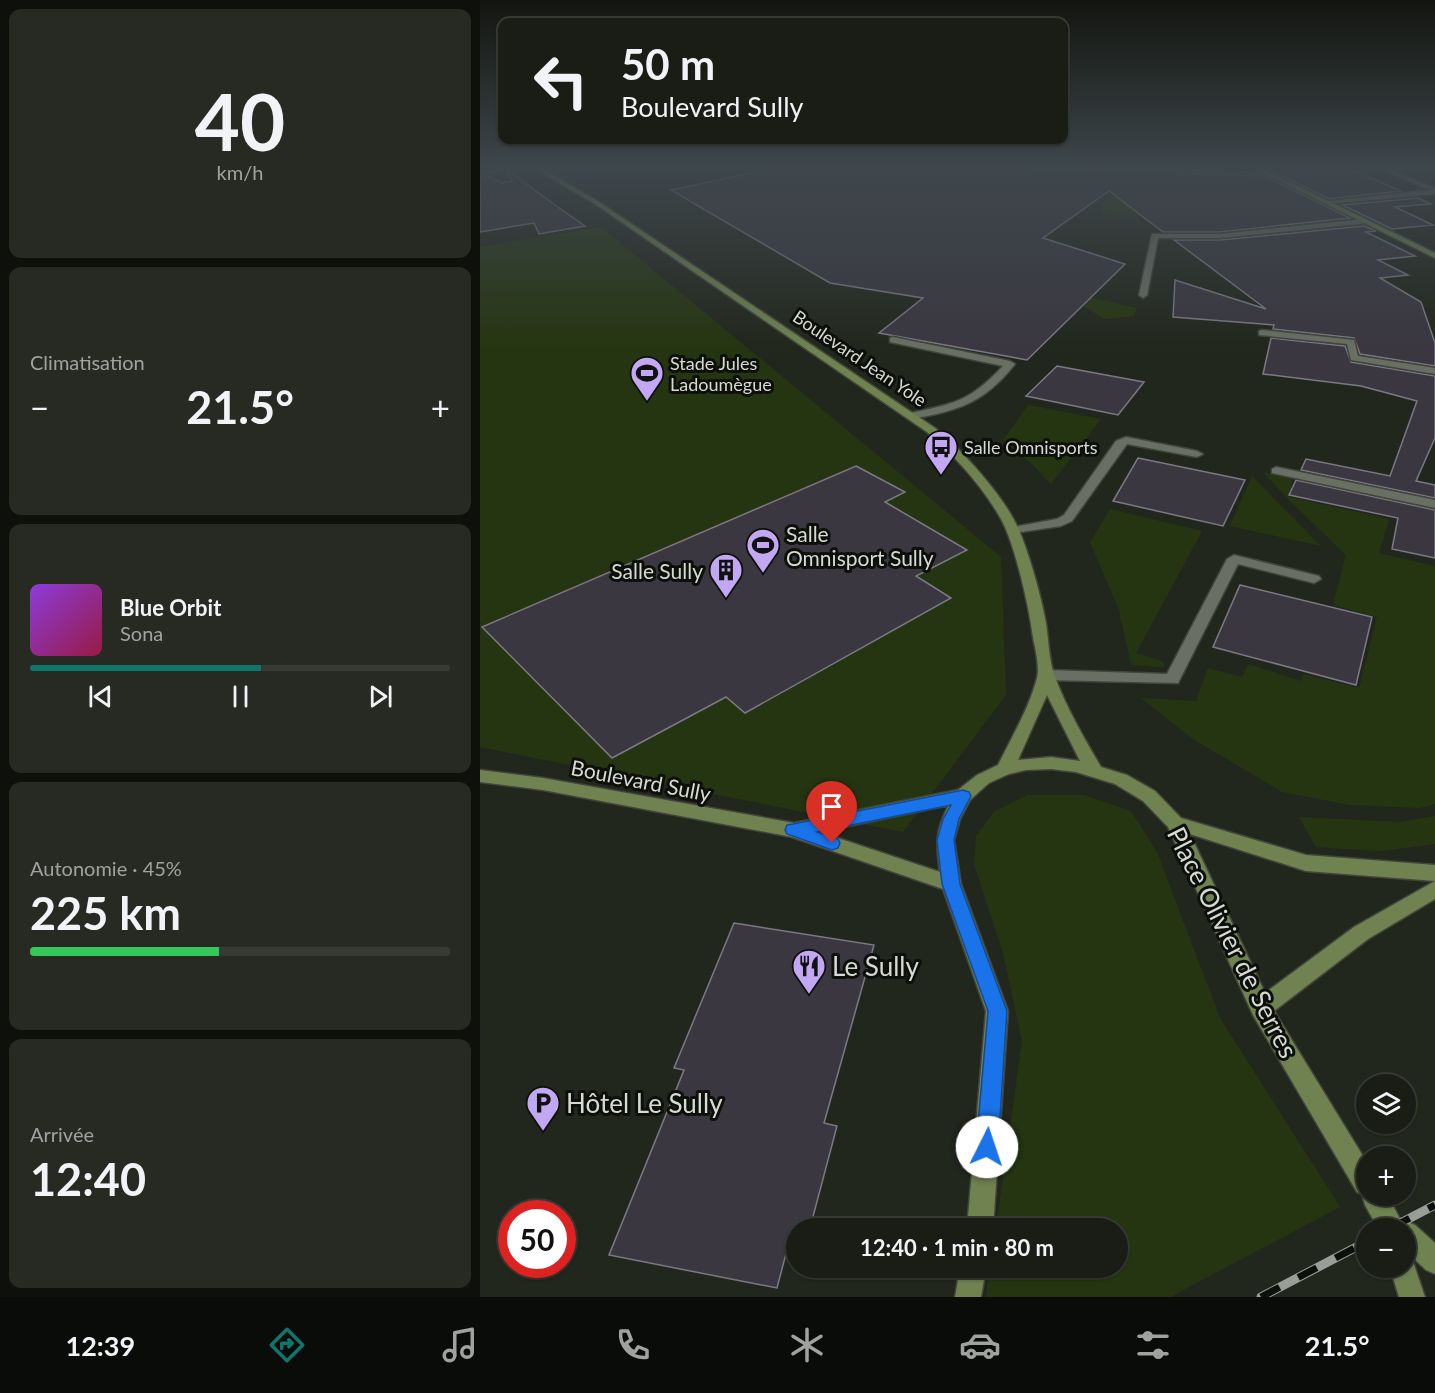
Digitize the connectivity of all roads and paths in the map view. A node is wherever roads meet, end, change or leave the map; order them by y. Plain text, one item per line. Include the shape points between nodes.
1 (632, 227) edge
2 (1312, 227) edge
3 (1376, 227) edge
4 (1435, 256) edge
5 (1143, 295) dead end
6 (1262, 333) dead end
7 (892, 340) dead end
8 (1435, 371) edge
9 (911, 416) junction
10 (1197, 454) dead end
11 (1276, 471) dead end
12 (1435, 504) edge
13 (1012, 531) junction
14 (1314, 579) dead end
15 (1046, 675) junction
16 (1005, 769) junction
17 (1094, 770) junction
18 (480, 776) edge
19 (963, 796) junction
20 (1175, 823) junction
21 (793, 830) junction
22 (1435, 873) edge
23 (951, 884) junction
24 (1435, 889) edge
25 (1261, 1008) junction
26 (1356, 1166) edge
27 (981, 1218) edge
28 (1416, 1244) edge
29 (1435, 1261) edge
30 (971, 1278) edge
31 (1406, 1278) edge
32 (968, 1297) edge
33 (1412, 1297) edge

1 - 9 main road, Boulevard Jean Yole
2 - 5 street via 1220,236 1155,236
3 - 4 main road
6 - 8 street via 1351,342 1354,358
7 - 9 street via 1010,364 970,403
9 - 13 main road, Boulevard Jean Yole via 949,444 993,499
10 - 13 street via 1126,440 1120,443 1068,518
11 - 12 street
13 - 15 main road, Boulevard Jean Yole via 1038,618
14 - 15 street via 1234,559 1172,679
15 - 16 main road, Boulevard Jean Yole
15 - 17 main road, Boulevard Jean Yole
16 - 17 main road, Place Olivier de Serres via 1051,763
16 - 19 main road, Place Olivier de Serres via 983,779
17 - 20 main road, Place Olivier de Serres via 1121,779 1149,796
18 - 21 main road, Boulevard Sully
19 - 21 main road, Boulevard Sully
19 - 23 main road, Place Olivier de Serres via 945,840
20 - 22 main road via 1306,863
20 - 25 main road, Place Olivier de Serres
21 - 23 main road, Boulevard Sully
23 - 27 main road, Place Olivier de Serres via 998,1011
24 - 25 main road via 1361,933
25 - 26 main road, Place Olivier de Serres
28 - 29 main road
30 - 32 main road
31 - 33 main road

